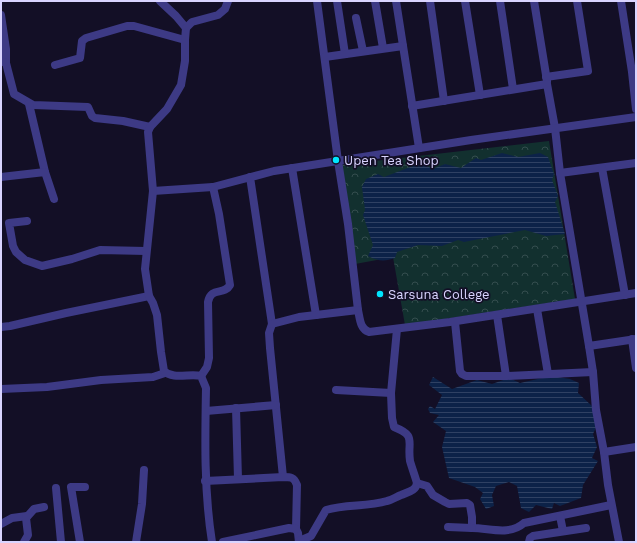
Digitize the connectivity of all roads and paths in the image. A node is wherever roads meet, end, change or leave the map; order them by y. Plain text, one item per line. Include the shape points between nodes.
1 (160, 1) edge
2 (228, 1) edge
3 (317, 1) edge
4 (336, 1) edge
5 (376, 1) edge
6 (396, 1) edge
7 (430, 1) edge
8 (465, 1) edge
9 (500, 1) edge
10 (534, 1) edge
11 (577, 1) edge
12 (621, 1) edge
13 (1, 15) edge
14 (356, 18) dead end
15 (186, 28) junction
16 (185, 40) junction
17 (403, 46) junction
18 (383, 48) junction
19 (363, 51) junction
20 (345, 54) junction
21 (325, 57) junction
22 (4, 62) edge
23 (55, 65) dead end
24 (634, 72) edge
25 (547, 81) junction
26 (514, 89) junction
27 (480, 95) junction
28 (444, 101) junction
29 (29, 104) junction
30 (412, 106) junction
31 (636, 109) edge
32 (636, 117) edge
33 (150, 127) junction
34 (555, 128) junction
35 (419, 148) junction
36 (338, 161) junction
37 (636, 163) edge
38 (292, 168) junction
39 (602, 168) junction
40 (45, 172) junction
41 (560, 173) junction
42 (1, 177) edge
43 (250, 177) junction
44 (213, 187) junction
45 (153, 191) junction
46 (54, 199) dead end
47 (27, 221) dead end
48 (146, 251) junction
49 (636, 293) edge
50 (625, 295) junction
51 (149, 296) junction
52 (582, 301) junction
53 (537, 309) junction
54 (358, 310) junction
55 (316, 315) junction
56 (497, 315) junction
57 (455, 322) junction
58 (272, 324) junction
59 (1, 327) edge
60 (396, 329) junction
61 (634, 339) edge
62 (589, 346) junction
63 (636, 368) edge
64 (593, 372) junction
65 (166, 373) junction
66 (548, 374) junction
67 (202, 376) junction
68 (506, 376) junction
69 (1, 389) edge
70 (336, 390) dead end
71 (391, 393) junction
72 (276, 405) junction
73 (236, 408) junction
74 (206, 411) junction
75 (636, 447) edge
76 (604, 452) junction
77 (144, 470) dead end
78 (283, 477) junction
79 (238, 479) junction
80 (205, 482) junction
81 (417, 483) junction
82 (85, 486) dead end
83 (56, 488) dead end
84 (611, 505) junction
85 (44, 507) dead end
86 (27, 516) junction
87 (560, 516) junction
88 (1, 524) edge
89 (448, 527) dead end
90 (472, 528) junction
91 (586, 528) dead end
92 (296, 529) junction
93 (563, 531) junction
94 (24, 542) edge
95 (61, 542) edge
96 (80, 542) edge
97 (136, 542) edge
98 (212, 542) edge
99 (223, 542) edge
100 (299, 542) edge
101 (529, 542) edge
102 (619, 542) edge

1 - 15 street
2 - 15 street via 225,9 218,14 192,22
3 - 21 street
4 - 20 street
5 - 18 street
6 - 17 street
7 - 28 street
8 - 27 street
9 - 26 street
10 - 25 street
11 - 25 street via 588,71
12 - 24 street
13 - 22 street via 6,49
14 - 19 street
15 - 16 street
16 - 23 street via 134,26 119,27 86,38 82,42 80,58
16 - 33 street via 181,85 167,109
17 - 18 street
17 - 30 street
18 - 19 street
19 - 20 street
20 - 21 street
21 - 36 street
22 - 29 street via 14,94
24 - 31 street
25 - 26 street
25 - 34 street
26 - 27 street
27 - 28 street
28 - 30 street
29 - 33 street via 88,107 95,118
29 - 40 street
30 - 35 street
32 - 34 street
33 - 45 street via 148,138
34 - 35 street
34 - 41 street
35 - 36 street
36 - 38 street
36 - 54 street
37 - 39 street
38 - 43 street
38 - 55 street
39 - 41 street
39 - 50 street
40 - 42 street
40 - 46 street
41 - 52 street
43 - 44 street
43 - 58 street
44 - 45 street
44 - 67 street via 230,285 226,290 213,292 209,296 209,358
45 - 48 street
47 - 48 street via 9,222 13,246 25,260 42,266 100,250
48 - 51 street via 145,269
49 - 50 street
50 - 52 street
51 - 59 street
51 - 65 street via 156,309 163,369
52 - 53 street
52 - 62 street
53 - 56 street
53 - 66 street
54 - 55 street
54 - 60 street via 365,331
55 - 58 street
56 - 57 street
56 - 68 street
57 - 60 street
57 - 68 street via 462,374
58 - 72 street via 270,348
60 - 71 street
61 - 62 street
61 - 63 street
62 - 64 street
64 - 66 street
64 - 76 street via 596,410
65 - 67 street
65 - 69 street via 153,377
66 - 68 street
67 - 74 street via 206,388
70 - 71 street
71 - 81 street via 394,427 405,432 410,439 410,461
72 - 73 street
72 - 78 street
73 - 74 street
73 - 79 street
74 - 80 street
75 - 76 street
76 - 84 street
77 - 97 street
78 - 79 street
78 - 92 street via 295,479 297,485
79 - 80 street
80 - 98 street
81 - 90 street via 427,486 433,495 449,504 470,505
81 - 100 street via 413,490 389,501 326,510 311,536
82 - 96 street via 71,487
83 - 95 street
84 - 87 street
84 - 102 street
85 - 86 street via 34,509
86 - 88 street via 12,518
86 - 94 street via 28,535
87 - 90 street via 524,523 511,531
87 - 93 street
89 - 90 street
91 - 93 street
92 - 99 street via 289,528
92 - 100 street
93 - 101 street via 533,536

